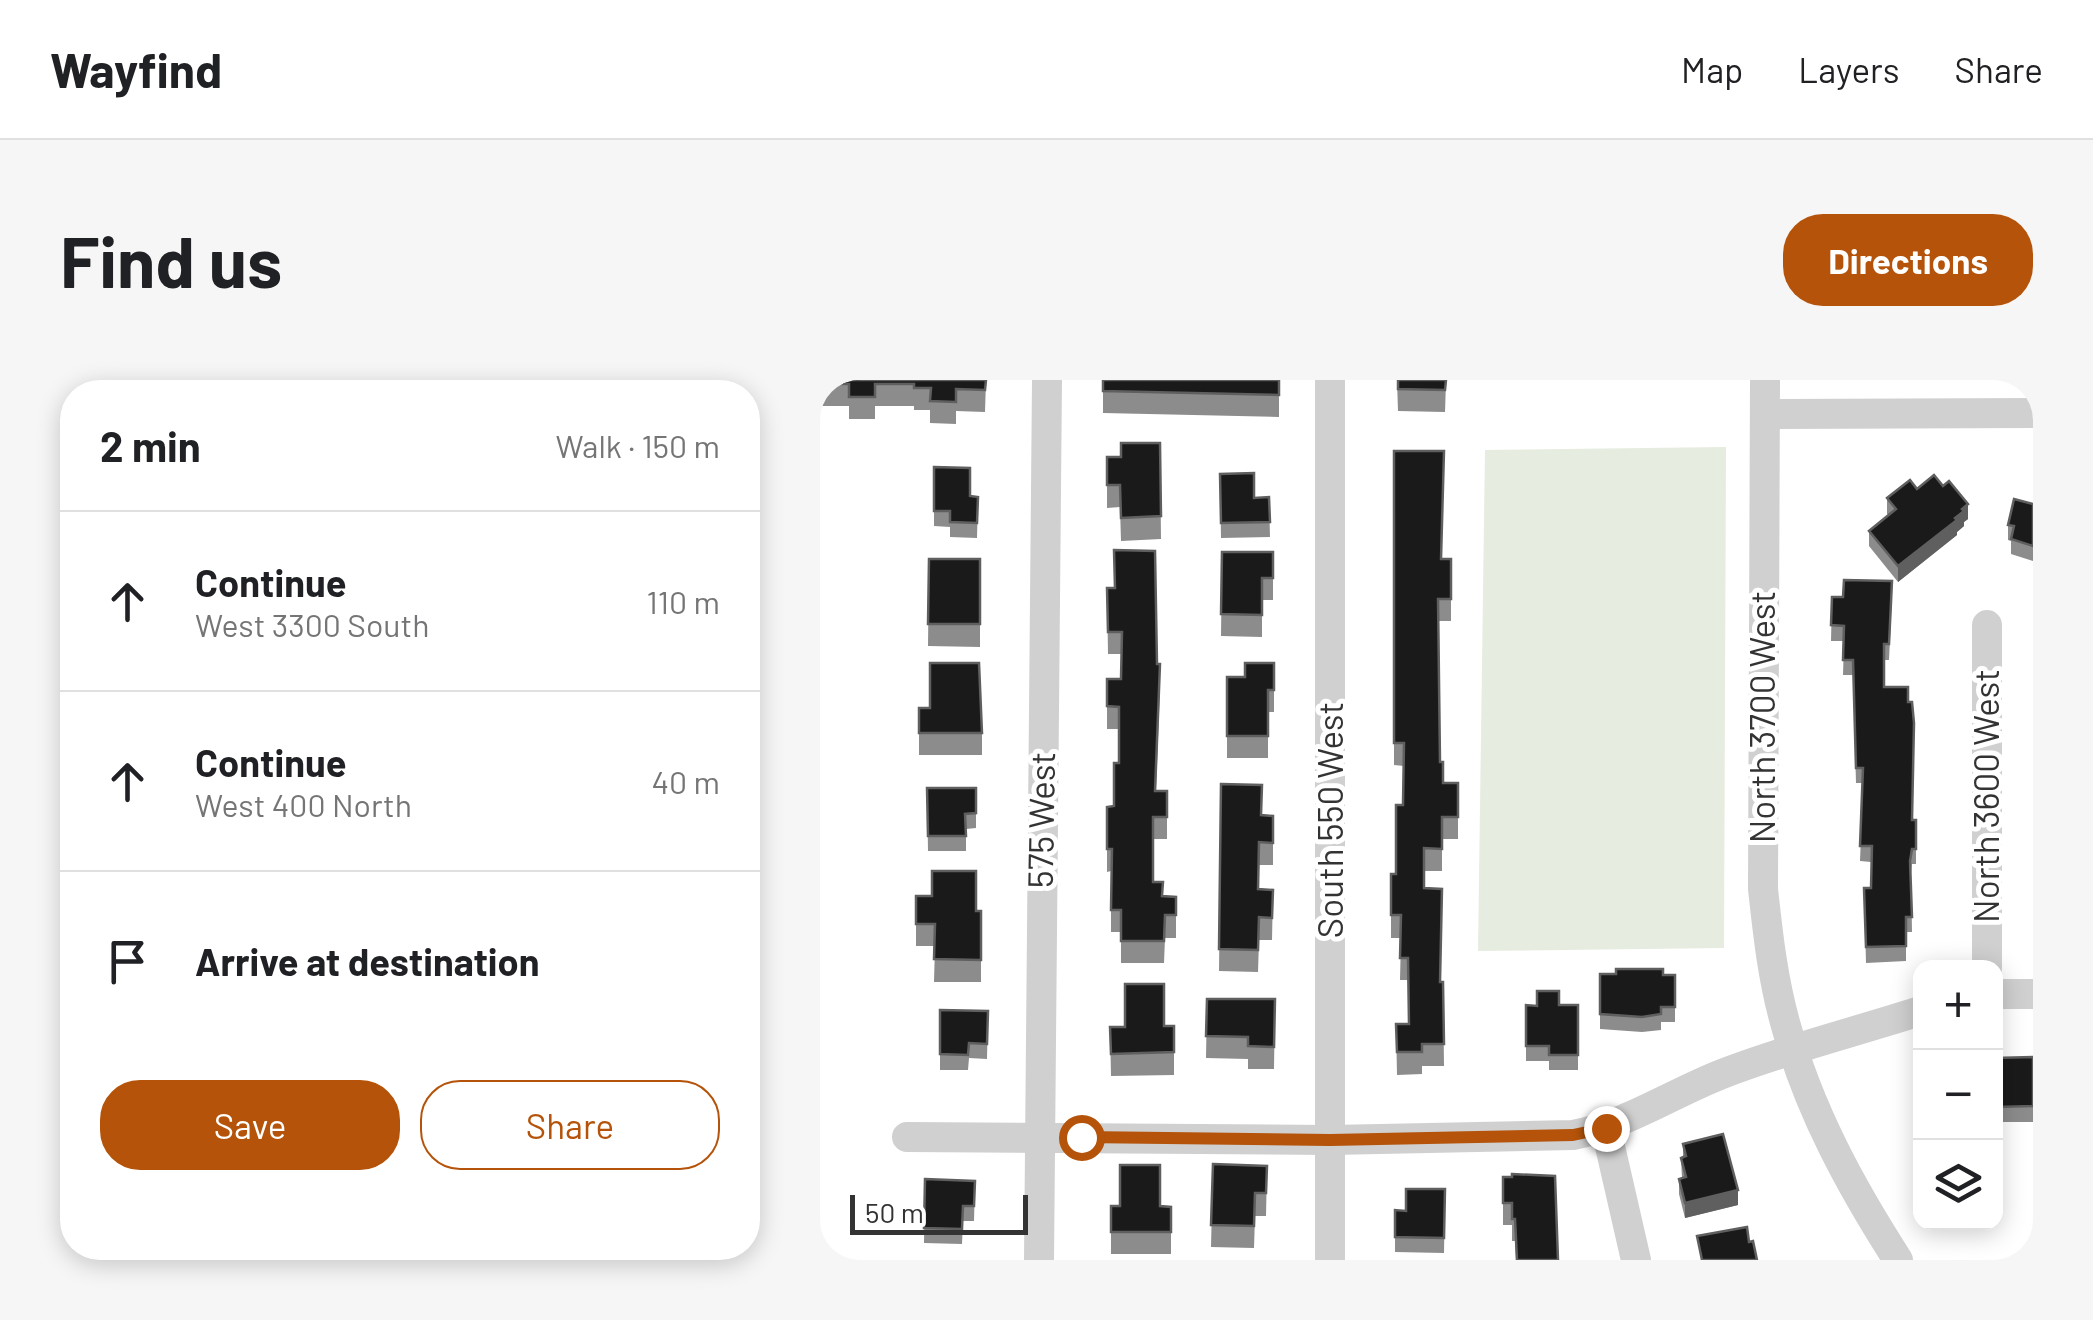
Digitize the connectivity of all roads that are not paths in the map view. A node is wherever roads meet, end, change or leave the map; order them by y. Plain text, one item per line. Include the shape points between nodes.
1 (1047, 380) edge
2 (1330, 380) edge
3 (1764, 380) edge
4 (2033, 413) edge
5 (1765, 414) junction
6 (1986, 625) dead end
7 (1987, 960) edge
8 (2003, 994) edge
9 (2033, 994) edge
10 (1913, 1012) edge
11 (1793, 1051) junction
12 (1606, 1128) junction
13 (908, 1137) dead end
14 (1039, 1137) junction
15 (1330, 1140) junction
16 (1039, 1260) edge
17 (1330, 1260) edge
18 (1636, 1260) edge
19 (1898, 1260) edge

1 - 14 street, 575 West
2 - 15 street, South 550 West
3 - 5 street, North 3700 West
4 - 5 street
5 - 11 street, North 3700 West via 1763,889
6 - 7 street, North 3600 West
8 - 9 street
10 - 11 street
11 - 12 street via 1700,1083
11 - 19 street, North 3700 West via 1832,1149
12 - 15 street via 1573,1135
12 - 18 street
13 - 14 street
14 - 15 street
14 - 16 street, 575 West
15 - 17 street, South 550 West

